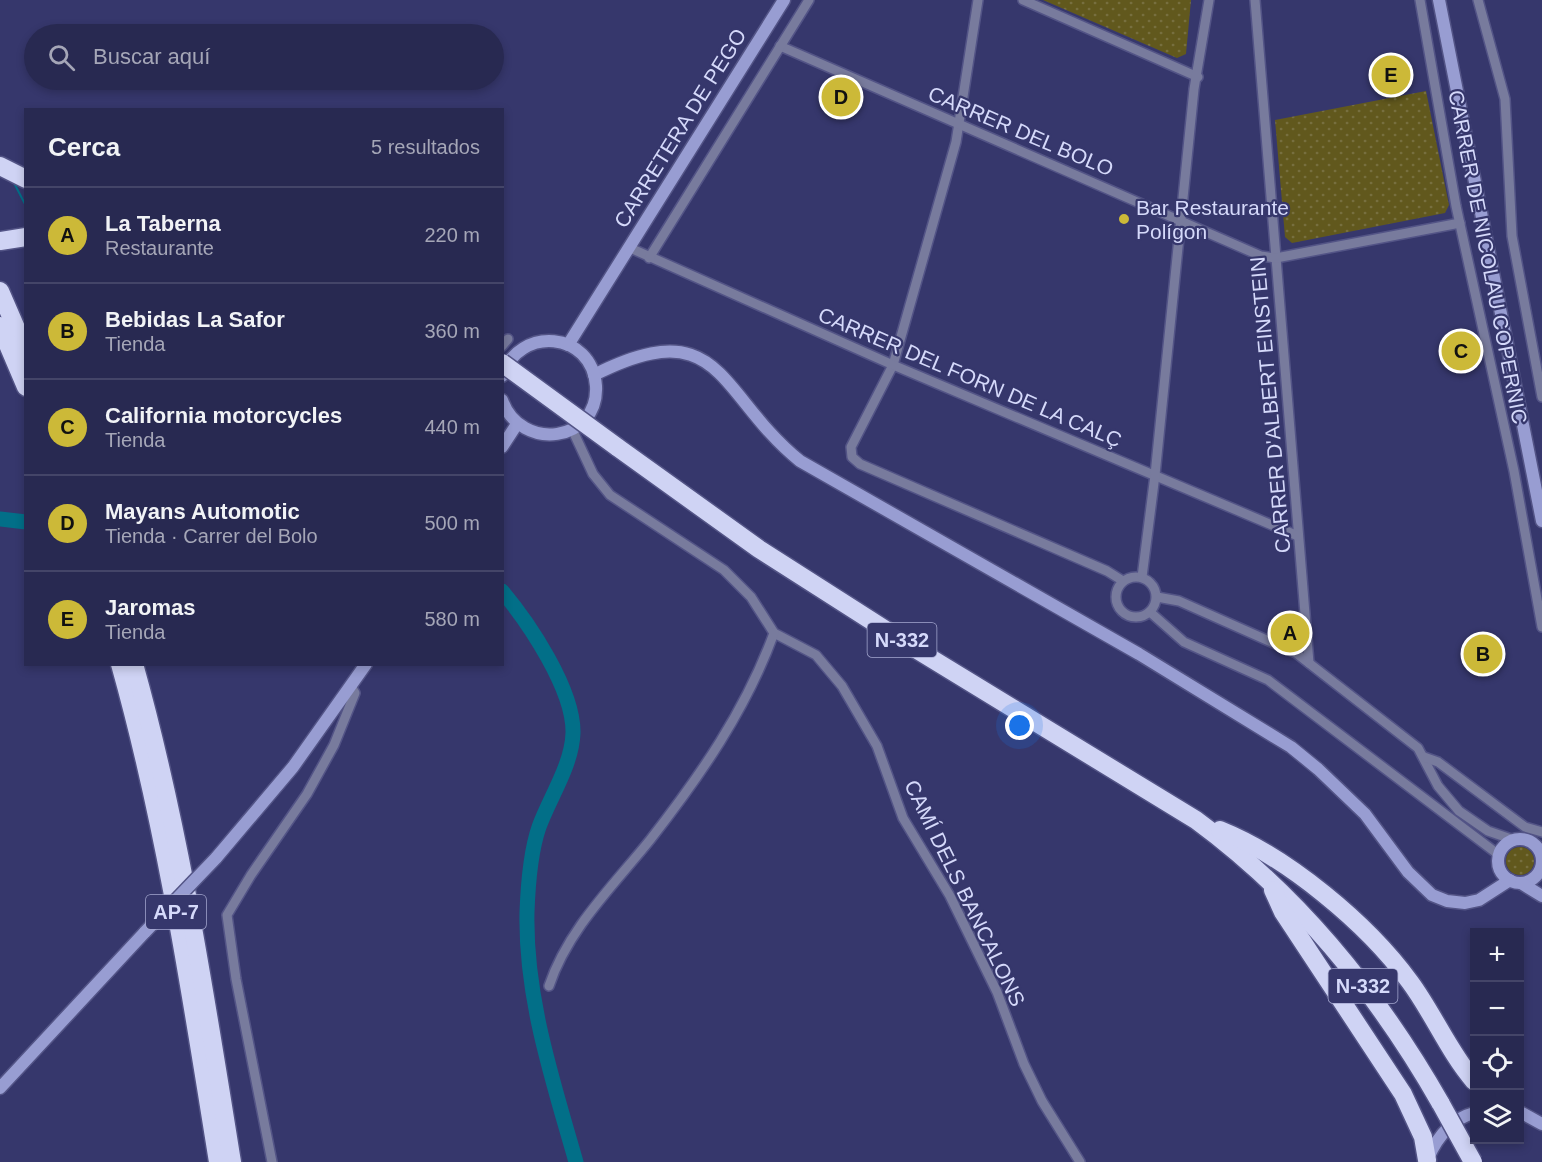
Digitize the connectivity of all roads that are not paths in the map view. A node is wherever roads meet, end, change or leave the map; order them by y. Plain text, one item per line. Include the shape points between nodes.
1 (784, 0) edge
2 (809, 0) edge
3 (978, 0) edge
4 (1023, 0) edge
5 (1209, 0) edge
6 (1255, 0) edge
7 (1420, 0) edge
8 (1439, 0) edge
9 (1478, 0) edge
10 (780, 46) junction
11 (1198, 77) junction
12 (957, 124) junction
13 (0, 166) edge
14 (24, 178) edge
15 (1182, 220) junction
16 (1460, 223) junction
17 (24, 237) edge
18 (0, 241) edge
19 (628, 247) junction
20 (649, 258) junction
21 (1276, 258) junction
22 (0, 291) edge
23 (0, 326) edge
24 (568, 345) junction
25 (24, 346) edge
26 (504, 364) edge
27 (893, 364) junction
28 (504, 372) edge
29 (594, 375) junction
30 (24, 382) edge
31 (1542, 397) edge
32 (504, 405) edge
33 (517, 424) junction
34 (572, 429) junction
35 (504, 444) edge
36 (1155, 475) junction
37 (1542, 521) edge
38 (1298, 536) junction
39 (1142, 577) junction
40 (1123, 581) junction
41 (1156, 597) junction
42 (1149, 612) junction
43 (1542, 627) edge
44 (774, 633) junction
45 (1310, 663) junction
46 (120, 666) edge
47 (135, 666) edge
48 (365, 666) edge
49 (351, 686) junction
50 (1424, 757) junction
51 (1196, 820) junction
52 (1542, 832) edge
53 (1514, 840) junction
54 (1538, 845) edge
55 (1499, 855) junction
56 (1499, 869) junction
57 (1541, 869) edge
58 (1269, 880) junction
59 (1526, 881) edge
60 (1492, 891) junction
61 (1542, 896) edge
62 (549, 986) dead end
63 (1470, 1075) edge
64 (0, 1088) edge
65 (1524, 1114) edge
66 (1470, 1115) edge
67 (1541, 1123) edge
68 (1427, 1161) edge
69 (218, 1162) edge
70 (232, 1162) edge
71 (272, 1162) edge
72 (1080, 1162) edge
73 (1473, 1162) edge

1 - 19 main road, CARRETERA DE PEGO
2 - 10 street
3 - 12 street
4 - 11 street
5 - 11 street
6 - 21 street, CARRER D'ALBERT EINSTEIN
7 - 16 street, CARRER DE NICOLAU COPERNIC
8 - 37 main road
9 - 31 street via 1505,99 1512,236
10 - 12 street, CARRER DEL BOLO
10 - 20 street
11 - 15 street
12 - 15 street, CARRER DEL BOLO
12 - 27 street via 956,142
13 - 14 highway
15 - 21 street, CARRER DEL BOLO via 1261,256
15 - 36 street
16 - 21 street, CARRER DEL BOLO
16 - 43 street, CARRER DE NICOLAU COPERNIC via 1514,471
17 - 18 highway
19 - 20 street, CARRER DEL FORN DE LA CALÇ
19 - 24 main road, CARRETERA DE PEGO
20 - 27 street, CARRER DEL FORN DE LA CALÇ
21 - 38 street, CARRER D'ALBERT EINSTEIN
22 - 25 highway
23 - 30 highway
24 - 28 main road via 541,341 528,345
24 - 29 main road via 579,352
26 - 51 highway, N-332, bridge via 759,549
27 - 36 street, CARRER DEL FORN DE LA CALÇ
27 - 40 street via 851,447 852,457 860,464
29 - 34 main road via 594,400 582,422
29 - 60 main road via 651,352 677,352 701,358 722,375 781,446 800,461 1120,643 1291,747 1365,814 1424,890 1456,903 1474,901
32 - 33 main road
33 - 34 main road via 545,436
33 - 35 main road
34 - 44 street via 593,474 610,495 724,570 751,597
36 - 38 street, CARRER DEL FORN DE LA CALÇ
36 - 39 street
38 - 45 street, CARRER D'ALBERT EINSTEIN
39 - 40 street
39 - 41 street via 1153,585
40 - 42 street via 1116,594 1123,611 1136,617
41 - 42 street
41 - 45 street via 1179,601 1285,646
42 - 55 street via 1184,642 1268,680
44 - 62 street via 747,699 696,780 581,923 558,959
44 - 72 street, CAMÍ DELS BANCALONS via 816,656 856,709 877,746 898,808 950,896 997,992 1042,1101
45 - 50 street via 1413,744
46 - 69 highway, AP-7 via 153,796 176,912
47 - 70 highway, AP-7 via 184,876
48 - 49 main road
49 - 64 main road, bridge via 293,767 216,858
49 - 71 street via 355,693 334,745 307,794 227,915
50 - 52 street via 1438,762 1525,827
50 - 53 street via 1432,777 1453,806 1488,831
51 - 58 highway, N-332
51 - 63 highway via 1240,838 1357,921 1410,983
53 - 54 main road
53 - 55 main road via 1504,845
54 - 57 main road
55 - 56 main road
56 - 59 main road
56 - 60 main road
57 - 59 main road
58 - 68 highway via 1283,912 1403,1094 1424,1137
58 - 73 highway, N-332, bridge via 1377,1003 1418,1063
59 - 60 main road
59 - 61 main road
65 - 67 main road
66 - 68 main road via 1450,1126

